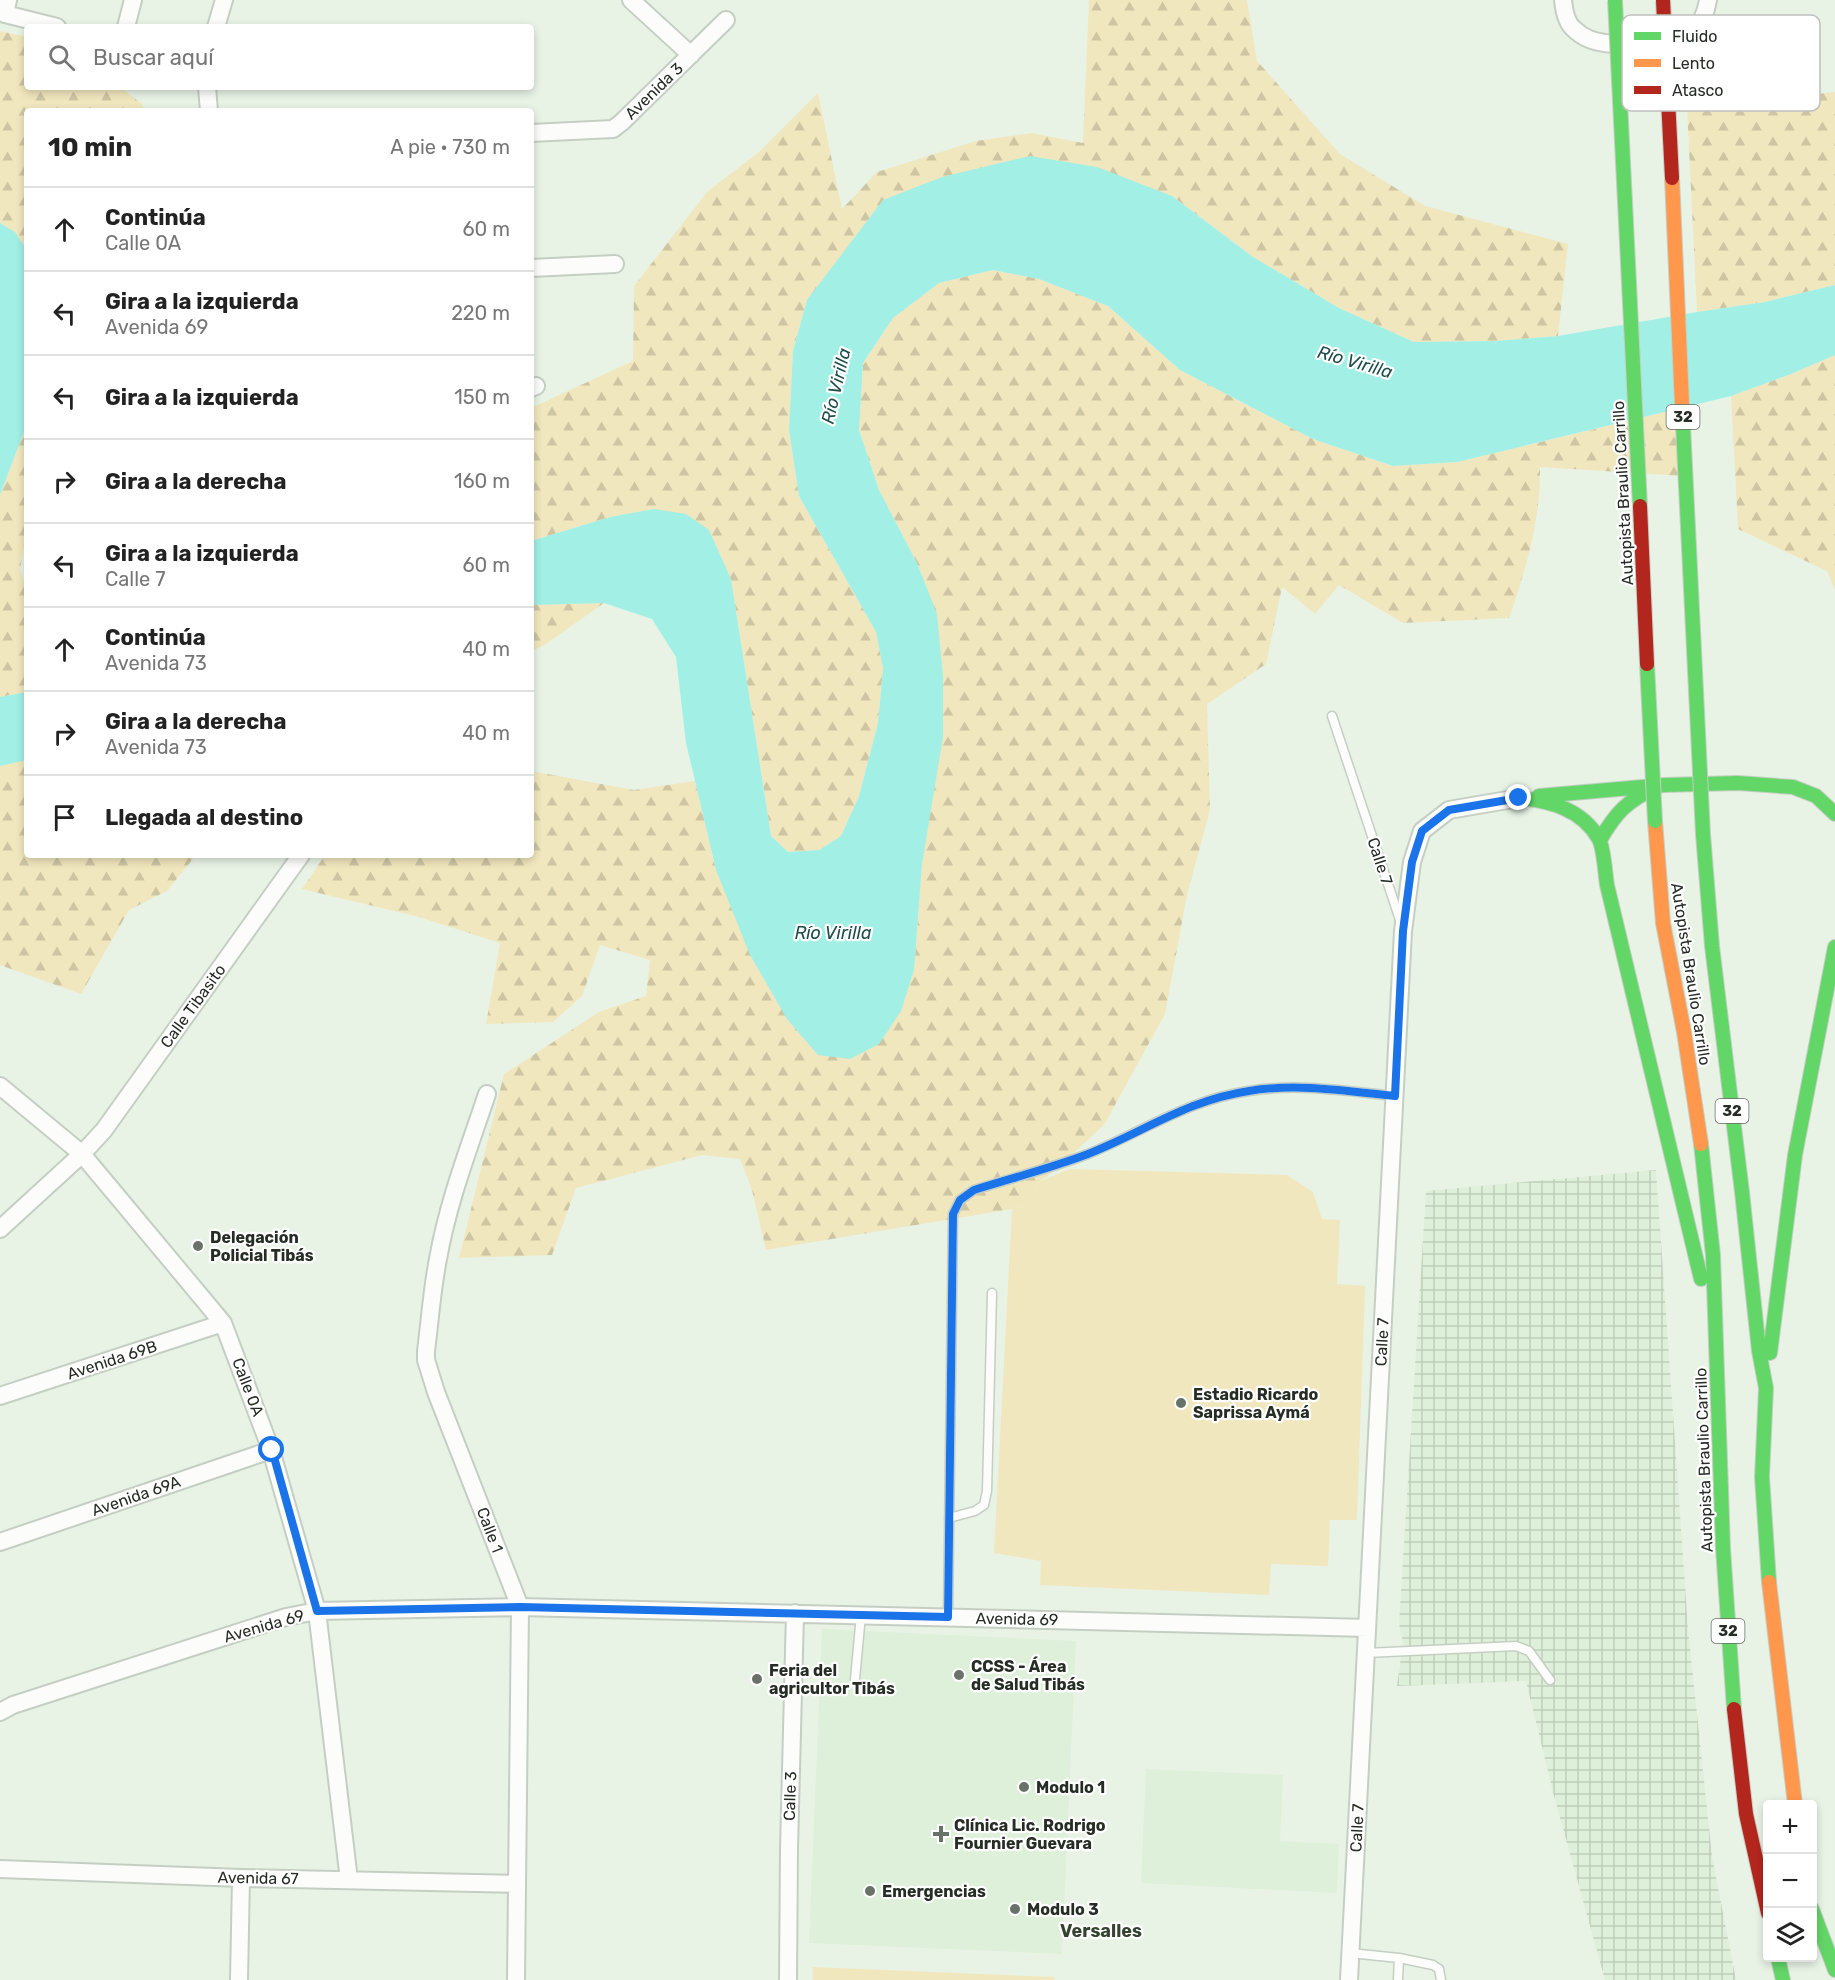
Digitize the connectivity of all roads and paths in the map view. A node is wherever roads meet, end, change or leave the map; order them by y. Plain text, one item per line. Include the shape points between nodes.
1 (133, 0) edge
2 (224, 0) edge
3 (631, 0) edge
4 (1563, 0) edge
5 (1615, 0) edge
6 (1663, 0) edge
7 (1708, 0) edge
8 (4, 9) edge
9 (1664, 15) edge
10 (1705, 15) edge
11 (726, 20) dead end
12 (48, 24) edge
13 (127, 24) edge
14 (217, 24) edge
15 (1622, 44) edge
16 (690, 55) junction
17 (207, 90) edge
18 (209, 108) edge
19 (1668, 111) edge
20 (534, 133) edge
21 (615, 264) dead end
22 (534, 268) edge
23 (1332, 716) dead end
24 (1665, 785) junction
25 (1519, 798) junction
26 (1835, 814) edge
27 (1600, 840) junction
28 (299, 858) edge
29 (1403, 931) junction
30 (1835, 947) edge
31 (0, 1086) edge
32 (487, 1094) dead end
33 (1395, 1096) junction
34 (82, 1154) junction
35 (0, 1229) edge
36 (992, 1293) dead end
37 (223, 1323) junction
38 (1717, 1345) junction
39 (1766, 1388) junction
40 (0, 1396) edge
41 (272, 1450) junction
42 (949, 1518) junction
43 (0, 1542) edge
44 (520, 1607) junction
45 (317, 1611) junction
46 (795, 1613) junction
47 (861, 1615) junction
48 (948, 1617) junction
49 (1367, 1628) junction
50 (1366, 1653) junction
51 (855, 1679) dead end
52 (1550, 1680) dead end
53 (0, 1712) edge
54 (1795, 1800) edge
55 (0, 1869) edge
56 (242, 1878) junction
57 (349, 1880) junction
58 (516, 1884) junction
59 (1766, 1908) edge
60 (1817, 1928) edge
61 (1817, 1934) edge
62 (1350, 1953) junction
63 (1399, 1958) junction
64 (1779, 1962) edge
65 (1828, 1970) edge
66 (239, 1980) edge
67 (516, 1980) edge
68 (788, 1980) edge
69 (1349, 1980) edge
70 (1398, 1980) edge
71 (1441, 1980) edge
72 (1783, 1980) edge

1 - 13 street
2 - 14 street
3 - 16 street
4 - 15 street via 1572,28 1591,40
5 - 38 highway, Autopista Braulio Carrillo / 32, bridge via 1655,821 1663,922 1704,1160
6 - 9 highway, Autopista Braulio Carrillo / 32, bridge
7 - 10 street
8 - 12 street
11 - 16 street, Avenida 3
16 - 20 street, Avenida 3 via 613,129
17 - 18 street
19 - 39 highway, Autopista Braulio Carrillo / 32, bridge via 1703,834 1712,946
21 - 22 street
23 - 29 lane, Calle 7
24 - 25 highway
24 - 26 highway via 1738,783 1792,787 1816,796
24 - 27 highway via 1637,795 1615,815
25 - 27 highway via 1543,800 1566,808
25 - 29 street via 1449,810 1422,831 1412,862
27 - 38 highway
28 - 34 street, Calle Tibasito via 136,1088
29 - 33 street, Calle 7
30 - 39 highway via 1795,1155
31 - 34 street, Calle 0A
32 - 44 street, Calle 1 via 440,1249 426,1360
33 - 42 lane via 1299,1087 1224,1095 1171,1114 1086,1155 974,1190 960,1200 952,1223
33 - 49 street, Calle 7
34 - 35 street, Calle Tibasito
34 - 37 street, Calle 0A
36 - 42 lane via 987,1491 984,1504 975,1512
37 - 40 street, Avenida 69B
37 - 41 street, Calle 0A
38 - 59 highway, Autopista Braulio Carrillo / 32 via 1732,1687 1746,1814
39 - 54 highway, Autopista Braulio Carrillo / 32 via 1762,1477 1769,1587
41 - 43 street, Avenida 69A
41 - 45 street, Calle 0A
42 - 48 lane
44 - 45 street, Avenida 69
44 - 46 street, Avenida 69
44 - 58 street, Calle 1
45 - 53 street, Avenida 69 via 275,1620
45 - 57 street, Calle 0A
46 - 47 street, Avenida 69
46 - 68 street, Calle 3
47 - 48 street, Avenida 69
47 - 51 lane
48 - 49 street, Avenida 69
49 - 50 street, Calle 7
50 - 52 lane via 1516,1647 1529,1651
50 - 62 street, Calle 7
55 - 56 street, Avenida 67
56 - 57 street, Avenida 67
56 - 66 street
57 - 58 street, Avenida 67
58 - 67 street, Calle 1
60 - 65 highway
61 - 65 highway
62 - 63 lane
62 - 69 street, Calle 7
63 - 70 lane
63 - 71 lane via 1433,1965 1439,1969
64 - 72 highway

